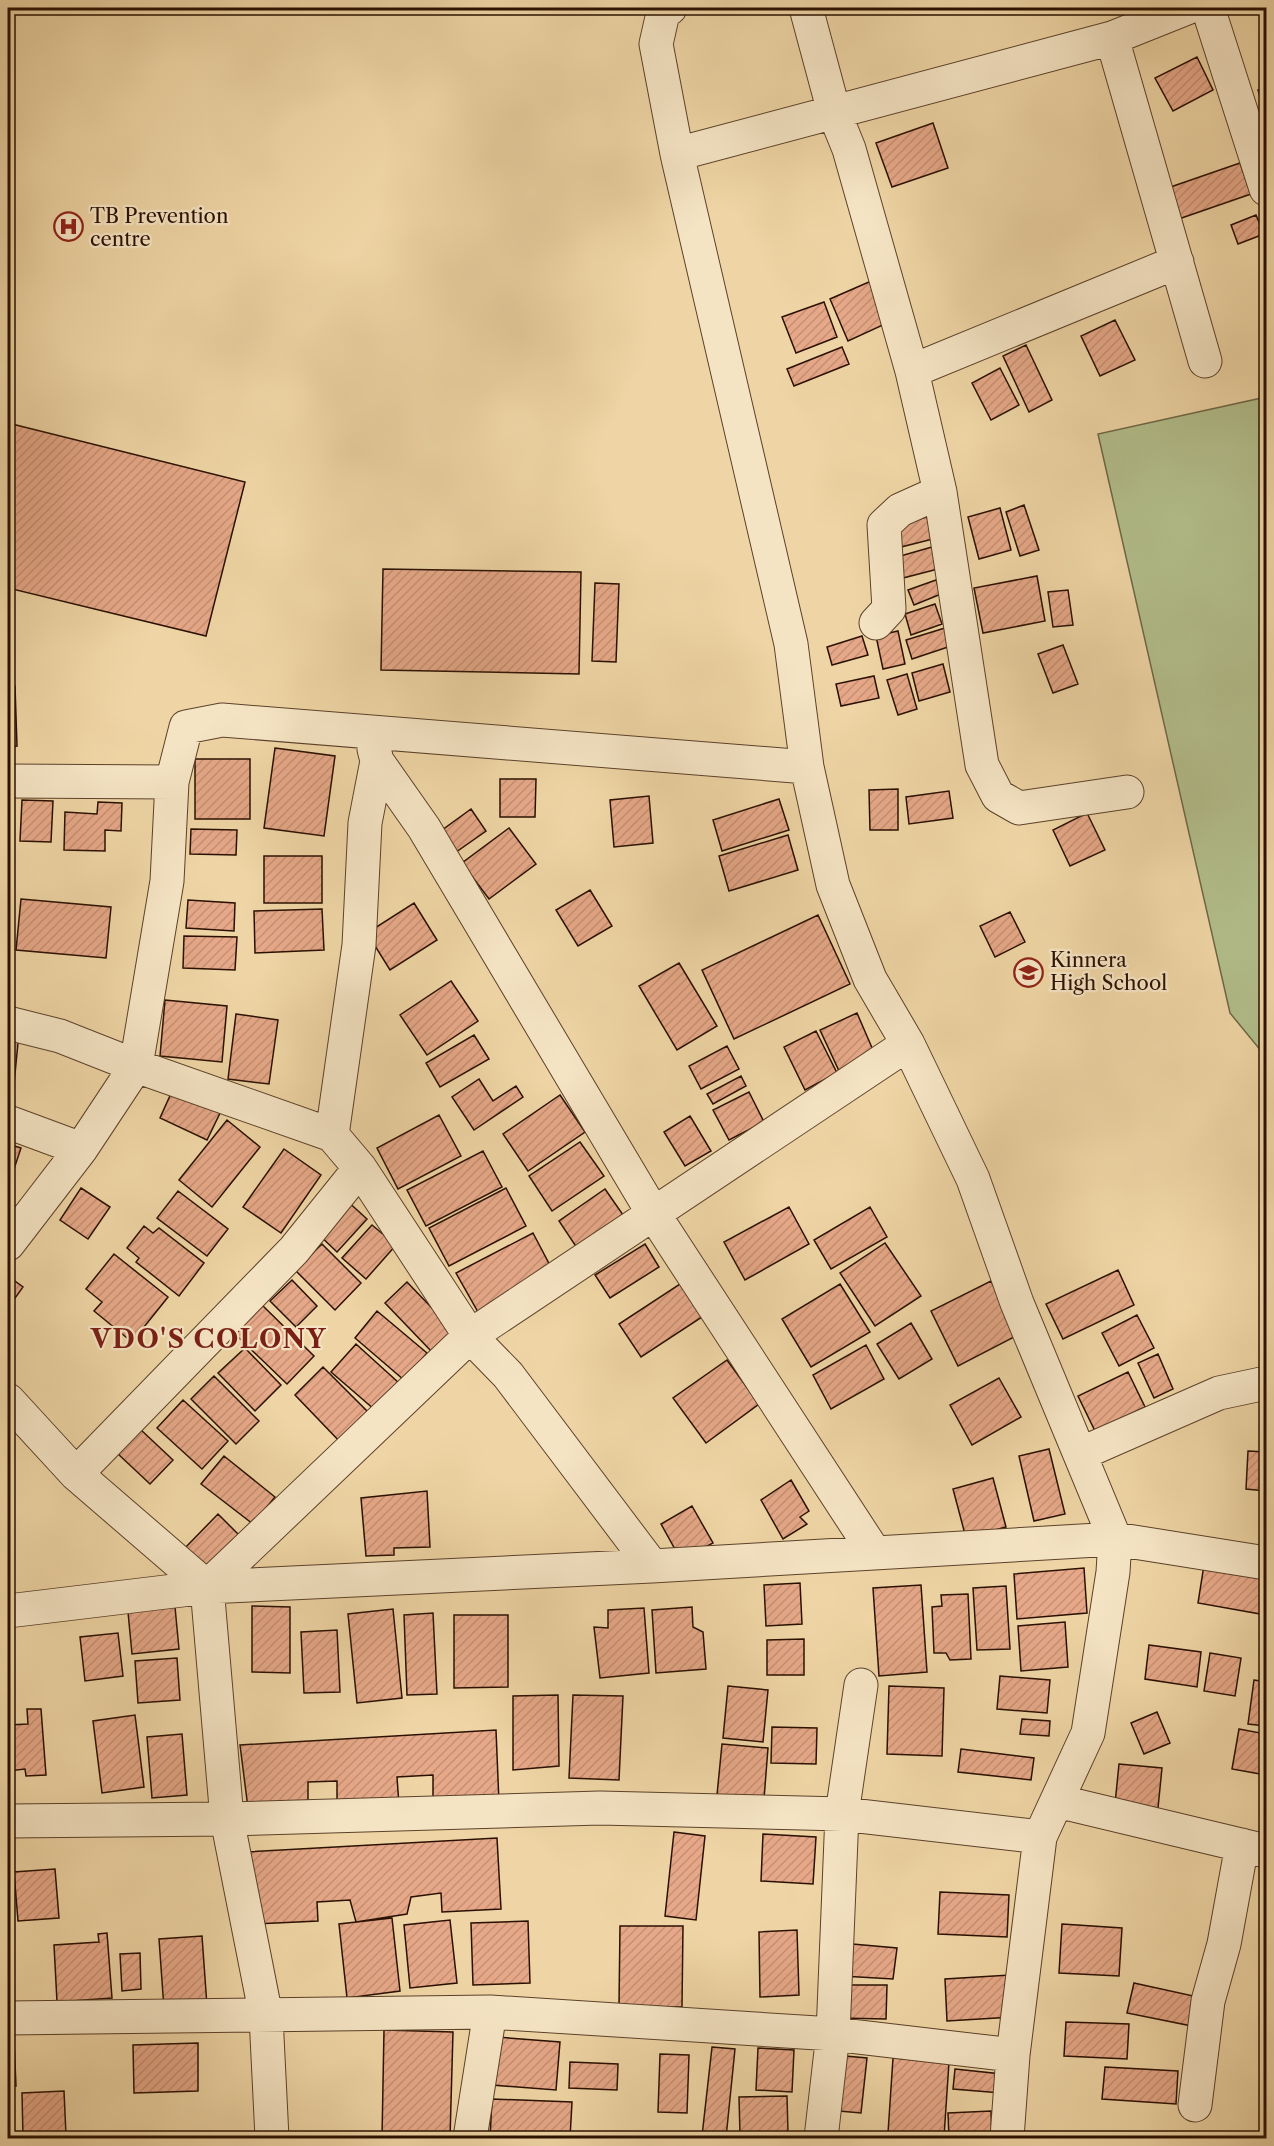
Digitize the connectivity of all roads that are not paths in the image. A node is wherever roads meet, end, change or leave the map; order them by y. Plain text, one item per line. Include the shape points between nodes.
1 (670, 8) edge
2 (806, 8) edge
3 (1187, 8) edge
4 (1208, 8) edge
5 (1113, 38) junction
6 (834, 112) junction
7 (677, 154) junction
8 (1266, 189) edge
9 (1177, 262) junction
10 (1205, 361) dead end
11 (912, 370) junction
12 (940, 492) junction
13 (876, 623) dead end
14 (374, 747) junction
15 (807, 767) junction
16 (8, 781) edge
17 (172, 782) junction
18 (1127, 792) dead end
19 (8, 1023) edge
20 (909, 1044) junction
21 (136, 1066) junction
22 (8, 1122) edge
23 (332, 1135) junction
24 (81, 1149) junction
25 (360, 1168) junction
26 (653, 1213) junction
27 (8, 1244) edge
28 (470, 1336) junction
29 (1266, 1383) edge
30 (8, 1400) edge
31 (1080, 1454) junction
32 (76, 1474) junction
33 (1115, 1539) junction
34 (874, 1552) junction
35 (1266, 1563) edge
36 (652, 1566) junction
37 (207, 1587) junction
38 (8, 1611) edge
39 (861, 1685) dead end
40 (1057, 1801) junction
41 (842, 1814) junction
42 (227, 1819) junction
43 (8, 1821) edge
44 (1040, 1837) junction
45 (1254, 1848) edge
46 (490, 2012) junction
47 (266, 2016) junction
48 (8, 2018) edge
49 (833, 2034) junction
50 (1013, 2055) junction
51 (1195, 2105) dead end
52 (272, 2139) edge
53 (470, 2139) edge
54 (821, 2139) edge
55 (1007, 2139) edge

1 - 7 street via 663,13 656,45
2 - 6 street
3 - 5 street
4 - 8 street
5 - 6 street
5 - 9 street
6 - 7 street
6 - 11 street via 849,149
7 - 15 street via 791,644
9 - 10 street
9 - 11 street
11 - 12 street
12 - 13 street via 900,510 884,525 889,609
12 - 18 street via 982,765 998,796 1019,808
14 - 15 street
14 - 17 street via 222,720 186,727
14 - 23 street via 365,823 359,945
14 - 26 street
15 - 20 street via 833,885 870,979
16 - 17 street
17 - 21 street via 166,881
19 - 21 street via 60,1036
20 - 26 street
20 - 31 street via 973,1179 1017,1303
21 - 23 street
21 - 24 street
22 - 24 street
23 - 25 street
24 - 27 street
25 - 28 street
25 - 32 street via 294,1250
26 - 28 street
26 - 34 street
28 - 36 street via 508,1375
28 - 37 street
29 - 31 street via 1219,1393
30 - 32 street
31 - 33 street
32 - 37 street
33 - 34 street
33 - 35 street
33 - 40 street via 1088,1733
34 - 36 street
36 - 37 street
37 - 38 street
37 - 42 street
39 - 41 street
40 - 44 street
40 - 45 street
41 - 42 street via 600,1808
41 - 44 street
41 - 49 street
42 - 43 street
42 - 47 street
44 - 50 street
45 - 51 street via 1208,2001
46 - 47 street
46 - 49 street
46 - 53 street
47 - 48 street
47 - 52 street
49 - 50 street
49 - 54 street
50 - 55 street

